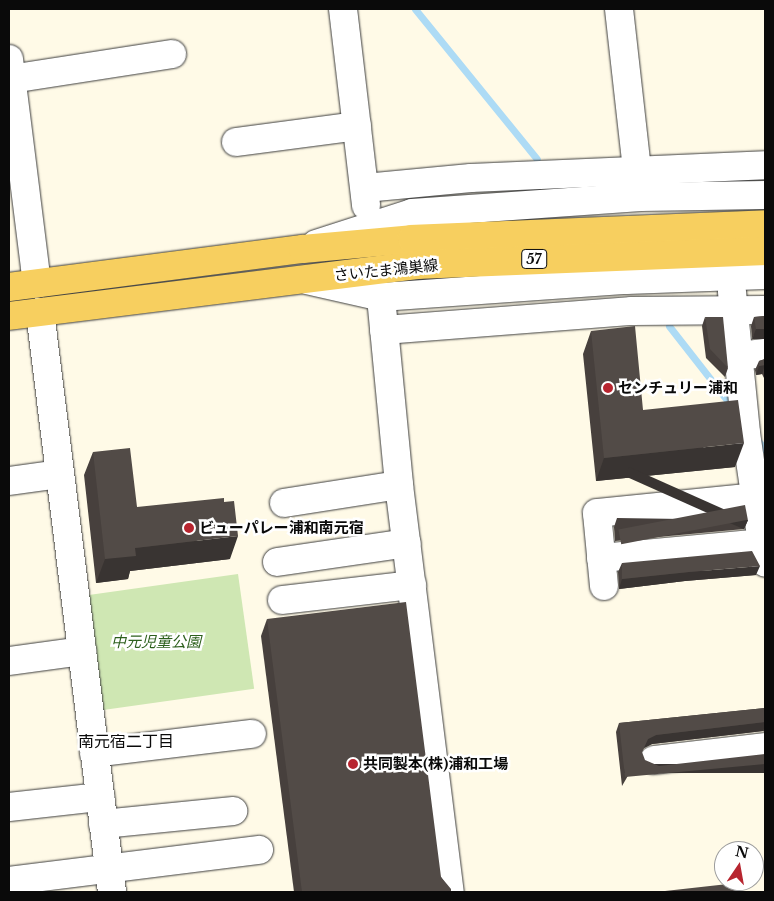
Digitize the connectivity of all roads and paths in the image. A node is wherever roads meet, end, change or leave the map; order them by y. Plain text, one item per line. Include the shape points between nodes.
1 (342, 9) edge
2 (619, 9) edge
3 (172, 54) dead end
4 (10, 69) edge
5 (357, 126) junction
6 (236, 142) dead end
7 (765, 165) edge
8 (637, 170) junction
9 (365, 188) junction
10 (765, 195) edge
11 (640, 197) junction
12 (765, 224) edge
13 (367, 225) junction
14 (20, 246) edge
15 (303, 249) junction
16 (765, 251) edge
17 (731, 275) junction
18 (765, 275) edge
19 (303, 279) junction
20 (37, 283) junction
21 (9, 287) edge
22 (381, 297) junction
23 (734, 310) junction
24 (765, 310) edge
25 (40, 312) junction
26 (9, 316) edge
27 (384, 330) junction
28 (752, 354) edge
29 (756, 433) edge
30 (60, 474) junction
31 (9, 481) edge
32 (399, 485) junction
33 (758, 497) junction
34 (284, 503) dead end
35 (407, 543) junction
36 (764, 553) edge
37 (601, 558) junction
38 (277, 562) dead end
39 (412, 585) junction
40 (604, 586) dead end
41 (282, 600) dead end
42 (82, 651) junction
43 (9, 662) edge
44 (252, 734) dead end
45 (765, 747) edge
46 (94, 753) junction
47 (654, 760) dead end
48 (100, 797) junction
49 (9, 807) edge
50 (232, 811) dead end
51 (103, 824) junction
52 (259, 850) dead end
53 (9, 881) edge
54 (110, 881) edge
55 (450, 892) edge

1 - 5 street
2 - 8 street
3 - 4 street
4 - 14 street
5 - 6 street
5 - 9 street
7 - 8 street
8 - 9 street
8 - 11 street
9 - 13 street
10 - 11 street
11 - 13 street via 412,213
12 - 15 main road, さいたま鴻巣線 / 57 via 412,239
13 - 15 street
14 - 20 street
15 - 20 main road, さいたま鴻巣線 / 57
16 - 19 main road, さいたま鴻巣線 / 57 via 417,265
17 - 18 street
17 - 22 street
17 - 23 street
19 - 22 street
19 - 25 main road, さいたま鴻巣線 / 57
20 - 21 main road, さいたま鴻巣線 / 57
22 - 27 street
23 - 24 street
23 - 27 street via 632,311
23 - 28 street
25 - 26 main road, さいたま鴻巣線 / 57
25 - 30 street
27 - 32 street
28 - 29 street
29 - 33 street
30 - 31 street
30 - 42 street
32 - 34 street
32 - 35 street
33 - 36 street
33 - 37 street via 597,513
35 - 38 street
35 - 39 street
36 - 37 street
37 - 40 street
39 - 41 street
39 - 55 street
42 - 43 street
42 - 46 street
44 - 46 street
45 - 47 street
46 - 48 street
48 - 49 street
48 - 51 street
50 - 51 street
51 - 54 street
52 - 54 street
53 - 54 street

